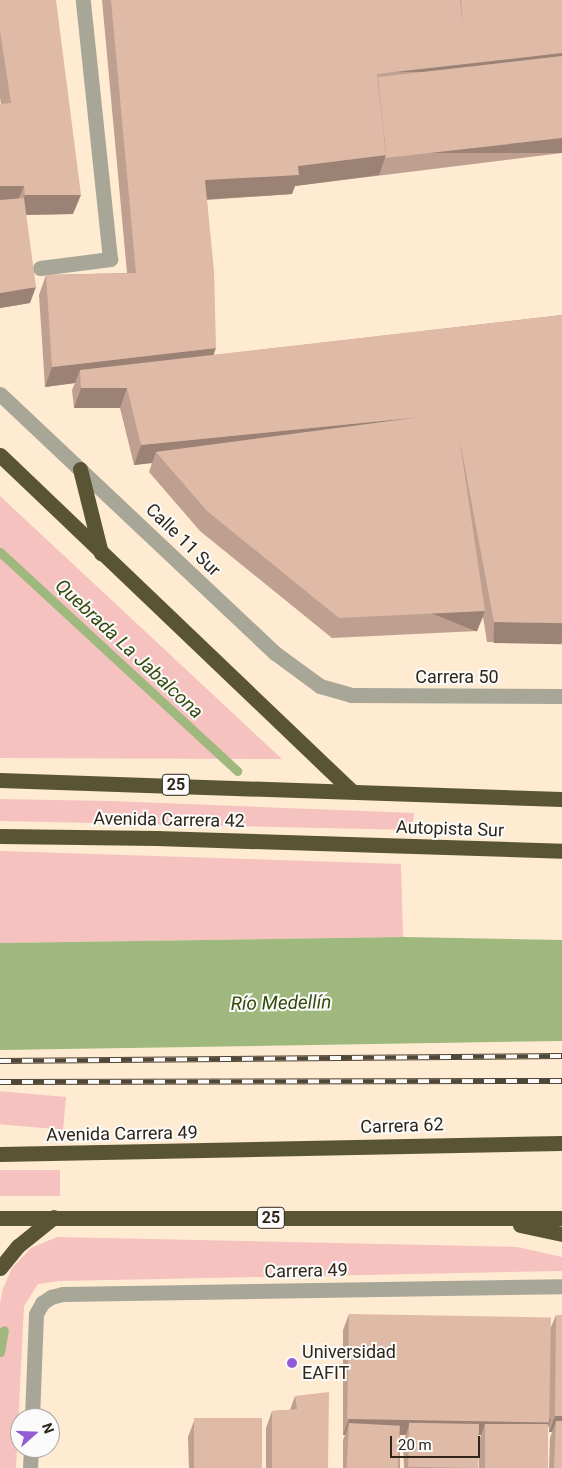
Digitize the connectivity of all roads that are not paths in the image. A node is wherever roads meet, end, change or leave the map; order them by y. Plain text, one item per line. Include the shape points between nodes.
1 (83, 0) edge
2 (40, 268) dead end
3 (0, 394) edge
4 (0, 455) edge
5 (80, 469) junction
6 (101, 553) junction
7 (352, 695) joint
8 (562, 696) edge
9 (0, 780) edge
10 (351, 791) junction
11 (562, 799) edge
12 (0, 836) edge
13 (336, 844) joint
14 (562, 851) edge
15 (562, 1143) edge
16 (244, 1152) joint
17 (0, 1154) edge
18 (0, 1218) edge
19 (54, 1218) junction
20 (562, 1218) edge
21 (489, 1219) junction
22 (562, 1234) edge
23 (0, 1268) edge
24 (562, 1286) edge
25 (32, 1408) edge

1 - 2 street via 110,258
3 - 5 street, Calle 11 Sur
4 - 6 highway
5 - 6 highway
5 - 7 street, Calle 11 Sur via 299,674 320,686
6 - 10 highway
7 - 8 street, Carrera 50
9 - 10 highway, Avenida Carrera 42 / 25
10 - 11 highway, Autopista Sur / 25
12 - 13 highway, Avenida Carrera 42
13 - 14 highway, Autopista Sur
15 - 16 highway, Carrera 62 via 399,1144
16 - 17 highway, Avenida Carrera 49
18 - 19 highway, 25
19 - 21 highway, 25
19 - 23 highway via 18,1246
20 - 21 highway, 25
21 - 22 highway
24 - 25 street, Carrera 49 via 63,1294 42,1303 36,1314

